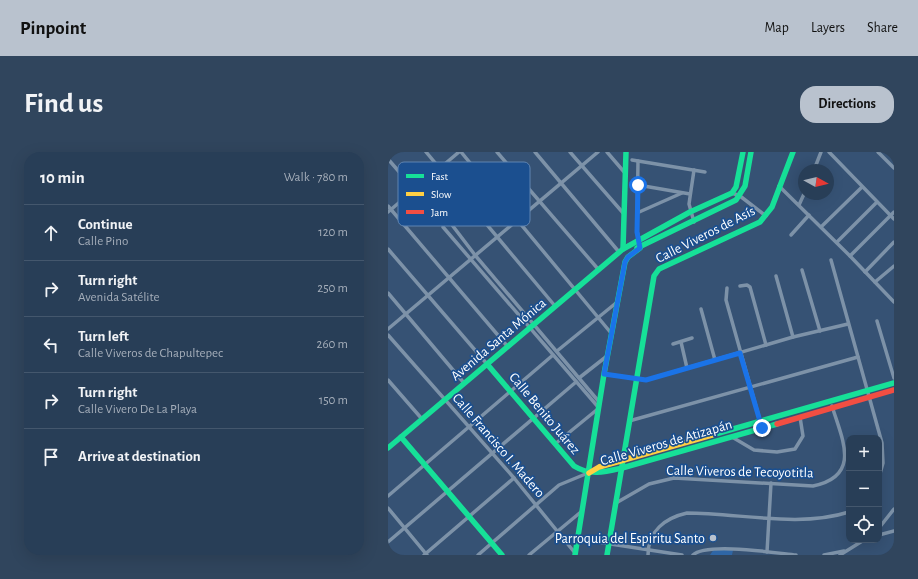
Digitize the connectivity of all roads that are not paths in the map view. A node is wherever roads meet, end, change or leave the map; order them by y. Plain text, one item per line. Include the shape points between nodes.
1 (426, 152) edge
2 (460, 152) edge
3 (497, 152) edge
4 (534, 152) edge
5 (570, 152) edge
6 (598, 152) edge
7 (607, 152) edge
8 (626, 152) edge
9 (743, 152) edge
10 (751, 152) edge
11 (793, 152) edge
12 (821, 152) edge
13 (829, 152) edge
14 (878, 152) edge
15 (388, 159) edge
16 (632, 160) dead end
17 (638, 161) junction
18 (434, 162) edge
19 (448, 162) edge
20 (469, 162) edge
21 (506, 162) edge
22 (741, 164) junction
23 (816, 164) edge
24 (749, 165) junction
25 (582, 166) junction
26 (894, 168) edge
27 (694, 170) junction
28 (398, 171) edge
29 (705, 172) dead end
30 (625, 174) junction
31 (560, 184) junction
32 (638, 185) junction
33 (779, 186) junction
34 (862, 187) junction
35 (530, 190) edge
36 (683, 192) junction
37 (732, 193) junction
38 (690, 194) junction
39 (740, 196) junction
40 (801, 200) edge
41 (539, 201) junction
42 (398, 202) edge
43 (877, 202) junction
44 (706, 205) junction
45 (799, 205) junction
46 (389, 209) edge
47 (530, 209) edge
48 (690, 212) junction
49 (894, 212) edge
50 (637, 213) junction
51 (624, 214) junction
52 (710, 214) junction
53 (809, 215) junction
54 (890, 215) junction
55 (766, 216) junction
56 (398, 219) edge
57 (894, 219) edge
58 (694, 222) junction
59 (404, 226) edge
60 (443, 226) dead end
61 (453, 226) edge
62 (487, 226) edge
63 (509, 226) edge
64 (524, 226) edge
65 (821, 227) junction
66 (792, 235) dead end
67 (496, 237) junction
68 (639, 239) junction
69 (836, 242) junction
70 (894, 242) edge
71 (640, 248) junction
72 (388, 250) edge
73 (621, 250) junction
74 (475, 255) junction
75 (850, 256) junction
76 (470, 259) junction
77 (831, 260) dead end
78 (894, 266) edge
79 (598, 269) junction
80 (802, 270) dead end
81 (865, 272) junction
82 (776, 276) dead end
83 (449, 277) junction
84 (875, 282) junction
85 (740, 286) dead end
86 (727, 288) dead end
87 (576, 289) junction
88 (388, 293) edge
89 (427, 296) junction
90 (894, 302) edge
91 (616, 303) junction
92 (555, 306) junction
93 (701, 309) dead end
94 (406, 314) junction
95 (599, 317) junction
96 (877, 321) dead end
97 (848, 324) junction
98 (532, 326) junction
99 (388, 329) edge
100 (820, 331) junction
101 (612, 333) junction
102 (388, 335) edge
103 (692, 338) dead end
104 (792, 338) junction
105 (681, 342) junction
106 (673, 344) dead end
107 (766, 345) junction
108 (508, 347) junction
109 (557, 351) junction
110 (740, 353) junction
111 (553, 355) junction
112 (608, 355) junction
113 (858, 357) junction
114 (715, 360) junction
115 (486, 364) junction
116 (687, 368) junction
117 (604, 374) junction
118 (580, 378) junction
119 (894, 378) edge
120 (388, 380) edge
121 (636, 380) junction
122 (576, 382) junction
123 (464, 383) junction
124 (894, 383) edge
125 (750, 386) junction
126 (894, 390) edge
127 (867, 391) junction
128 (511, 392) junction
129 (869, 397) junction
130 (445, 400) junction
131 (831, 401) junction
132 (599, 406) junction
133 (833, 408) junction
134 (800, 417) junction
135 (533, 418) junction
136 (422, 419) junction
137 (629, 421) junction
138 (760, 422) junction
139 (469, 427) junction
140 (762, 428) junction
141 (400, 437) junction
142 (732, 437) junction
143 (554, 445) junction
144 (388, 448) edge
145 (492, 453) junction
146 (623, 461) junction
147 (424, 464) junction
148 (622, 468) junction
149 (881, 471) edge
150 (589, 473) junction
151 (514, 478) junction
152 (771, 483) junction
153 (447, 491) junction
154 (388, 496) edge
155 (616, 503) junction
156 (536, 505) junction
157 (388, 508) edge
158 (894, 508) edge
159 (583, 510) junction
160 (846, 513) edge
161 (469, 516) junction
162 (769, 518) junction
163 (882, 524) edge
164 (404, 528) junction
165 (556, 531) junction
166 (894, 531) edge
167 (882, 534) edge
168 (578, 539) junction
169 (388, 542) edge
170 (492, 543) junction
171 (858, 543) edge
172 (608, 545) junction
173 (648, 550) junction
174 (845, 550) junction
175 (767, 552) junction
176 (426, 554) edge
177 (576, 554) edge
178 (478, 555) edge
179 (502, 555) edge
180 (529, 555) edge
181 (607, 555) edge
182 (648, 555) edge
183 (682, 555) edge
184 (693, 555) edge
185 (796, 555) edge
186 (820, 555) edge
187 (824, 555) edge
188 (840, 555) edge

1 - 18 street
2 - 19 street
2 - 20 street
3 - 21 street
4 - 31 street
5 - 25 street
6 - 25 street
7 - 30 street
8 - 30 street
9 - 22 street
10 - 24 street
11 - 33 street, Calle Viveros de Asís
12 - 23 street
13 - 34 street
14 - 26 street
15 - 28 street
16 - 17 street
17 - 27 street
17 - 32 street
22 - 24 street
22 - 37 street via 736,187
24 - 39 street via 745,186
25 - 31 street
25 - 51 street
27 - 29 street
27 - 38 street
30 - 51 street
31 - 41 street
31 - 73 street
32 - 36 street
32 - 50 street
33 - 45 street
33 - 55 street, Calle Viveros de Asís
34 - 43 street
34 - 65 street
35 - 41 street
36 - 38 street
36 - 50 street
37 - 39 street
37 - 44 street, Avenida Santa Mónica
38 - 48 street
39 - 52 street
39 - 55 street
40 - 45 street
41 - 47 street
41 - 79 street
42 - 46 street
43 - 54 street
43 - 69 street
44 - 48 street, Avenida Santa Mónica
44 - 52 street
45 - 53 street
46 - 56 street
48 - 58 street
48 - 68 street, Avenida Santa Mónica
49 - 54 street
50 - 68 street
51 - 73 street
52 - 58 street
53 - 65 street
53 - 66 street
54 - 57 street
54 - 75 street
55 - 121 street, Calle Viveros de Asís via 756,225 656,272
58 - 71 street
59 - 83 street
60 - 76 street
61 - 74 street
62 - 67 street
63 - 67 street
64 - 87 street
65 - 69 street
67 - 74 street
67 - 92 street
68 - 71 street
68 - 73 street, Avenida Santa Mónica
69 - 75 street
70 - 81 street
71 - 73 street
71 - 91 street via 625,262
72 - 89 street
73 - 79 street, Avenida Santa Mónica
74 - 76 street
74 - 98 street
75 - 81 street
76 - 83 street
76 - 98 street
77 - 97 street
78 - 84 street
79 - 87 street, Avenida Santa Mónica
80 - 100 street
81 - 84 street
82 - 104 street
83 - 89 street
83 - 108 street
84 - 90 street
85 - 107 street via 747,285 752,291
86 - 110 street via 726,300
87 - 92 street, Avenida Santa Mónica
87 - 95 street
88 - 94 street
89 - 94 street
89 - 115 street
91 - 95 street
91 - 101 street
92 - 98 street, Avenida Santa Mónica
93 - 114 street
94 - 99 street
94 - 123 street
95 - 101 street
95 - 109 street
96 - 119 street
97 - 100 street
97 - 113 street
98 - 108 street, Avenida Santa Mónica
98 - 109 street
98 - 111 street
100 - 104 street
101 - 112 street
102 - 130 street, Calle Francisco I. Madero
103 - 105 street
104 - 107 street
105 - 106 street
105 - 116 street
107 - 110 street
108 - 115 street, Avenida Santa Mónica
109 - 118 street
110 - 114 street
110 - 125 street
111 - 122 street
111 - 128 street
112 - 117 street
112 - 118 street
113 - 125 street
113 - 127 street
114 - 116 street
115 - 123 street, Avenida Santa Mónica
115 - 128 street, Calle Benito Juárez
116 - 121 street via 646,380
117 - 121 street
117 - 132 street
118 - 132 street
120 - 136 street
121 - 137 street, Calle Viveros de Asís
122 - 132 street
122 - 135 street
123 - 130 street, Avenida Santa Mónica
124 - 127 street, Calle Viveros de Atizapán
125 - 137 street
125 - 138 street
126 - 129 street, Calle Viveros de Atizapán
127 - 129 street
127 - 131 street, Calle Viveros de Atizapán
128 - 135 street, Calle Benito Juárez
128 - 139 street
129 - 133 street, Calle Viveros de Atizapán
129 - 149 street via 882,443
130 - 136 street, Avenida Santa Mónica
130 - 139 street, Calle Francisco I. Madero
131 - 133 street, Calle Viveros de Tecoyotitla
131 - 138 street, Calle Viveros de Atizapán
132 - 143 street
132 - 150 street
133 - 134 street, Calle Viveros de Atizapán
133 - 152 street, Calle Viveros de Tecoyotitla via 845,446 845,458 838,474 827,483 813,486
134 - 140 street, Calle Viveros de Atizapán
134 - 142 street via 803,436 795,449 777,452 754,450
135 - 143 street, Calle Benito Juárez
135 - 145 street
136 - 141 street, Avenida Santa Mónica
137 - 146 street, Calle Viveros de Asís
138 - 140 street
138 - 146 street, Calle Viveros de Atizapán
139 - 145 street, Calle Francisco I. Madero
139 - 147 street
140 - 142 street, Calle Viveros de Atizapán
141 - 144 street, Avenida Santa Mónica
141 - 147 street
142 - 148 street, Calle Viveros de Atizapán
143 - 150 street, Calle Benito Juárez via 574,466
145 - 151 street, Calle Francisco I. Madero
145 - 153 street
146 - 148 street, Calle Viveros de Asís
146 - 150 street, Calle Viveros de Atizapán via 599,467
147 - 153 street
147 - 154 street
148 - 150 street, Calle Viveros de Atizapán via 598,474
148 - 155 street, Calle Viveros de Asís
150 - 156 street via 559,485
150 - 159 street
151 - 156 street, Calle Francisco I. Madero
151 - 161 street
152 - 155 street, Calle Viveros de Tecoyotitla via 674,478 638,490
152 - 162 street
153 - 161 street
153 - 164 street
155 - 172 street, Calle Viveros de Asís
156 - 165 street, Calle Francisco I. Madero
156 - 170 street
157 - 164 street
158 - 163 street
159 - 165 street
159 - 168 street
160 - 162 street via 833,518
161 - 170 street
161 - 176 street
162 - 173 street via 701,513 674,516 653,534
162 - 175 street
164 - 169 street
164 - 176 street
165 - 177 street, Calle Francisco I. Madero
165 - 180 street
166 - 167 street
168 - 172 street
168 - 177 street
170 - 178 street
170 - 179 street
171 - 174 street
172 - 173 street
172 - 181 street, Calle Viveros de Asís
173 - 182 street
173 - 183 street
174 - 187 street
174 - 188 street
175 - 184 street via 712,548 697,551
175 - 185 street
186 - 187 street

